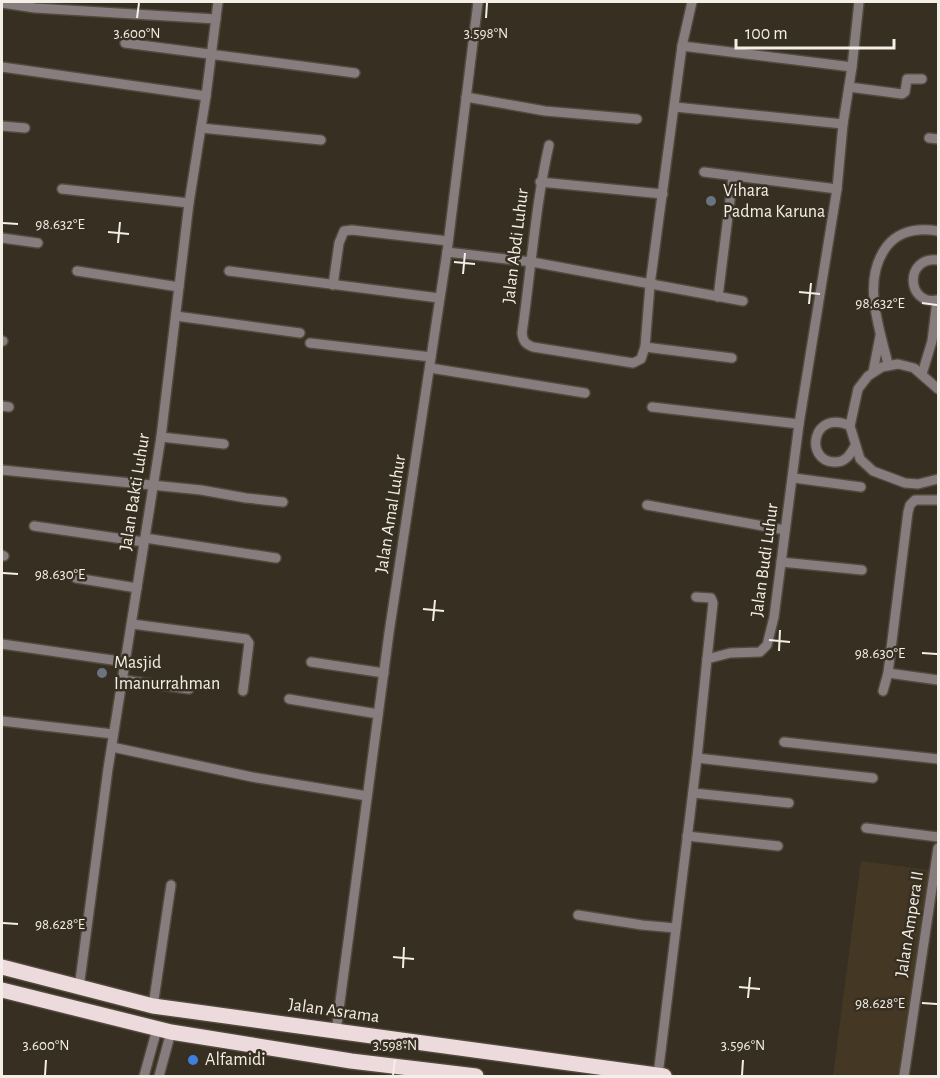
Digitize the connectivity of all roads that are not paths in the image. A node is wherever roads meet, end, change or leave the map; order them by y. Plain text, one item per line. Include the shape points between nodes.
1 (218, 2) edge
2 (478, 2) edge
3 (692, 2) edge
4 (859, 2) edge
5 (2, 3) edge
6 (216, 19) junction
7 (125, 43) dead end
8 (682, 46) junction
9 (211, 54) junction
10 (2, 67) edge
11 (852, 67) junction
12 (355, 73) dead end
13 (922, 79) dead end
14 (849, 87) junction
15 (206, 96) junction
16 (466, 98) junction
17 (675, 107) junction
18 (637, 119) dead end
19 (843, 124) junction
20 (2, 126) edge
21 (25, 128) dead end
22 (201, 128) junction
23 (321, 140) dead end
24 (549, 145) dead end
25 (704, 172) dead end
26 (733, 176) junction
27 (540, 182) junction
28 (62, 189) dead end
29 (837, 189) junction
30 (663, 195) junction
31 (189, 203) junction
32 (939, 231) edge
33 (2, 238) edge
34 (448, 242) junction
35 (38, 243) dead end
36 (447, 252) junction
37 (939, 260) edge
38 (532, 262) junction
39 (77, 271) dead end
40 (229, 271) dead end
41 (333, 285) junction
42 (650, 285) junction
43 (179, 287) junction
44 (717, 297) junction
45 (440, 298) junction
46 (938, 300) edge
47 (743, 301) dead end
48 (176, 316) junction
49 (300, 333) dead end
50 (881, 334) junction
51 (310, 343) dead end
52 (645, 347) junction
53 (431, 357) junction
54 (732, 358) dead end
55 (888, 364) junction
56 (430, 368) junction
57 (873, 372) junction
58 (922, 374) junction
59 (939, 389) edge
60 (585, 393) dead end
61 (652, 407) dead end
62 (799, 424) junction
63 (850, 426) junction
64 (161, 437) junction
65 (224, 444) dead end
66 (855, 446) junction
67 (2, 470) edge
68 (794, 478) junction
69 (939, 479) edge
70 (152, 486) junction
71 (861, 487) dead end
72 (939, 500) edge
73 (283, 502) dead end
74 (647, 505) dead end
75 (34, 526) dead end
76 (785, 530) junction
77 (144, 540) junction
78 (276, 558) dead end
79 (781, 562) junction
80 (862, 570) dead end
81 (76, 578) dead end
82 (137, 588) junction
83 (696, 597) dead end
84 (132, 624) junction
85 (2, 644) edge
86 (707, 659) junction
87 (126, 662) junction
88 (311, 662) dead end
89 (384, 673) junction
90 (888, 674) junction
91 (123, 680) junction
92 (939, 680) edge
93 (189, 689) dead end
94 (243, 691) dead end
95 (883, 691) dead end
96 (289, 699) dead end
97 (378, 714) junction
98 (2, 721) edge
99 (113, 734) junction
100 (784, 742) dead end
101 (112, 747) junction
102 (697, 758) junction
103 (939, 759) edge
104 (873, 778) dead end
105 (693, 793) junction
106 (367, 796) junction
107 (789, 803) dead end
108 (866, 828) dead end
109 (687, 836) junction
110 (939, 837) edge
111 (778, 846) dead end
112 (939, 848) edge
113 (171, 885) dead end
114 (578, 915) dead end
115 (675, 928) junction
116 (2, 967) edge
117 (79, 988) junction
118 (2, 990) edge
119 (153, 1006) junction
120 (164, 1030) junction
121 (336, 1032) junction
122 (661, 1076) edge
123 (144, 1077) edge
124 (159, 1077) edge
125 (476, 1077) edge
126 (904, 1077) edge

1 - 6 street, Jalan Bakti Luhur
2 - 16 street, Jalan Amal Luhur
3 - 8 street
4 - 11 street, Jalan Budi Luhur
5 - 6 street
6 - 9 street, Jalan Bakti Luhur
7 - 9 street
8 - 11 street
8 - 17 street
9 - 12 street
9 - 15 street, Jalan Bakti Luhur
10 - 15 street
11 - 14 street, Jalan Budi Luhur
13 - 14 street via 907,79 903,94
14 - 19 street, Jalan Budi Luhur
15 - 22 street, Jalan Bakti Luhur
16 - 18 street via 545,111
16 - 34 street, Jalan Amal Luhur
17 - 19 street
17 - 30 street
19 - 29 street, Jalan Budi Luhur
20 - 21 street
22 - 23 street
22 - 31 street, Jalan Bakti Luhur
24 - 27 street, Jalan Abdi Luhur
25 - 26 street
26 - 29 street
26 - 44 street
27 - 30 street
27 - 38 street, Jalan Abdi Luhur
28 - 31 street
29 - 62 street, Jalan Budi Luhur
30 - 42 street
31 - 43 street, Jalan Bakti Luhur
32 - 50 street via 906,232 890,243 878,260 873,293
33 - 35 street
34 - 36 street, Jalan Amal Luhur
34 - 41 street via 344,231
36 - 38 street
36 - 45 street, Jalan Amal Luhur
37 - 46 street via 922,263 913,281 919,296
38 - 42 street
38 - 52 street, Jalan Abdi Luhur via 522,333 526,344 633,363 641,359
39 - 43 street
40 - 41 street
41 - 45 street
42 - 44 street
42 - 52 street
43 - 48 street, Jalan Bakti Luhur
44 - 47 street
45 - 53 street, Jalan Amal Luhur
46 - 58 street via 932,342
48 - 49 street
48 - 64 street, Jalan Bakti Luhur
50 - 55 street
50 - 57 street
51 - 53 street
52 - 54 street
53 - 56 street, Jalan Amal Luhur
55 - 57 street
55 - 58 street via 914,368
56 - 60 street
56 - 89 street, Jalan Amal Luhur
57 - 63 street via 858,389
58 - 59 street
61 - 62 street
62 - 68 street, Jalan Budi Luhur
63 - 66 street
63 - 66 street via 839,421 829,423 818,430 815,444 821,457 836,463 847,459
64 - 65 street
64 - 70 street, Jalan Bakti Luhur
66 - 69 street via 865,465 883,477 912,484
67 - 70 street
68 - 71 street
68 - 76 street, Jalan Budi Luhur
70 - 73 street
70 - 77 street, Jalan Bakti Luhur
72 - 90 street via 915,500 910,505
74 - 76 street
75 - 77 street
76 - 79 street, Jalan Budi Luhur
77 - 78 street
77 - 82 street, Jalan Bakti Luhur
79 - 80 street
79 - 86 street, Jalan Budi Luhur via 767,645 760,652 730,652
81 - 82 street
82 - 84 street, Jalan Bakti Luhur
83 - 86 street via 711,598 713,603
84 - 87 street, Jalan Bakti Luhur
84 - 94 street via 246,639 249,643
85 - 87 street
86 - 102 street
87 - 91 street, Jalan Bakti Luhur
88 - 89 street
89 - 97 street, Jalan Amal Luhur
90 - 92 street
90 - 95 street
91 - 93 street
91 - 99 street, Jalan Bakti Luhur
96 - 97 street
97 - 106 street, Jalan Amal Luhur
98 - 99 street
99 - 101 street, Jalan Bakti Luhur
100 - 103 street
101 - 106 street via 252,777
101 - 117 street, Jalan Bakti Luhur
102 - 104 street
102 - 105 street
105 - 107 street
105 - 109 street
106 - 121 street, Jalan Amal Luhur
108 - 110 street
109 - 111 street
109 - 115 street
112 - 126 street, Jalan Ampera II
113 - 119 street
114 - 115 street
115 - 122 street
116 - 117 highway, Jalan Asrama
117 - 119 highway, Jalan Asrama
118 - 120 highway
119 - 121 highway, Jalan Asrama
120 - 123 street
120 - 124 street
120 - 125 highway
121 - 122 highway, Jalan Asrama

